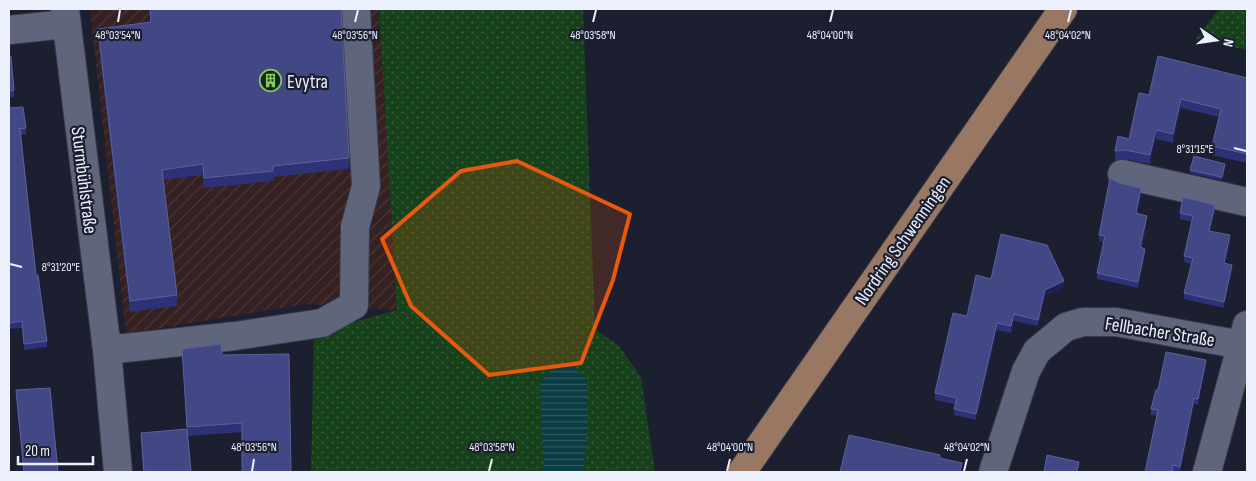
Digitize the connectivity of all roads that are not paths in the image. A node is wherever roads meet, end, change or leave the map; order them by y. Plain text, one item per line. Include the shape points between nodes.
1 (356, 9) edge
2 (1063, 9) edge
3 (65, 16) edge
4 (9, 30) edge
5 (1122, 174) dead end
6 (1247, 202) edge
7 (1246, 339) edge
8 (107, 350) junction
9 (118, 472) edge
10 (742, 472) edge
11 (993, 472) edge
12 (1207, 472) edge

1 - 8 street via 366,186 355,227 354,304 322,323
2 - 10 main road, Nordring Schwenningen
3 - 4 street
3 - 8 street, Sturmbühlstraße
5 - 6 street
7 - 11 street, Fellbacher Straße via 1116,322 1083,322 1066,327 1037,351 1026,371
7 - 12 street
8 - 9 street, Sturmbühlstraße

